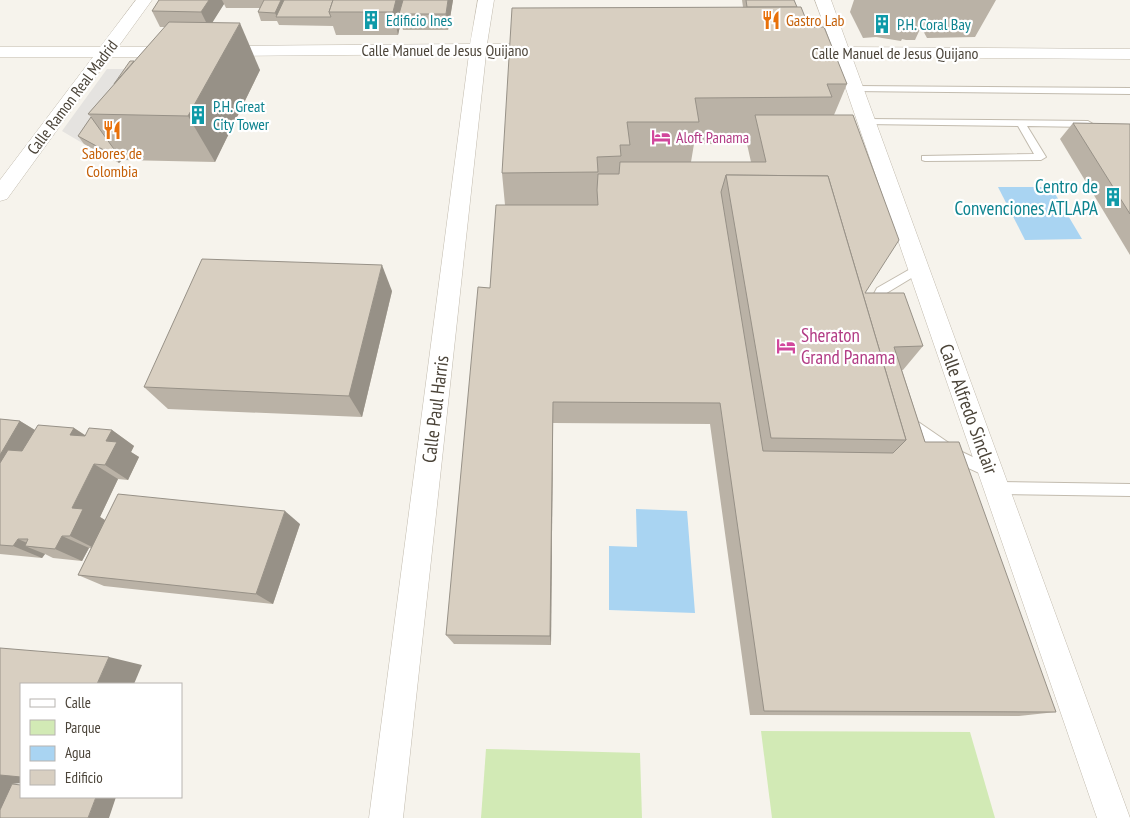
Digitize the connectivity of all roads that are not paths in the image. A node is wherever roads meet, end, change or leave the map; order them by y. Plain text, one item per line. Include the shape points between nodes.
1 (144, 0) edge
2 (486, 0) edge
3 (823, 0) edge
4 (478, 48) junction
5 (557, 49) edge
6 (0, 52) edge
7 (784, 52) edge
8 (105, 53) junction
9 (843, 53) junction
10 (1130, 54) edge
11 (856, 89) junction
12 (1130, 91) edge
13 (867, 122) junction
14 (1021, 124) junction
15 (1100, 124) edge
16 (924, 158) dead end
17 (0, 194) edge
18 (919, 268) junction
19 (868, 318) edge
20 (904, 412) edge
21 (995, 480) junction
22 (1130, 490) edge
23 (386, 818) edge
24 (1114, 818) edge

1 - 8 street, Calle Ramon Real Madrid
2 - 4 street, Calle Paul Harris
3 - 9 street, Calle Alfredo Sinclair
4 - 5 street, Calle Manuel de Jesus Quijano
4 - 8 street, Calle Manuel de Jesus Quijano
4 - 23 street, Calle Paul Harris
6 - 8 street, Calle Manuel de Jesus Quijano
7 - 9 street, Calle Manuel de Jesus Quijano
8 - 17 street, Calle Ramon Real Madrid
9 - 10 street, Calle Manuel de Jesus Quijano
9 - 11 street, Calle Alfredo Sinclair
11 - 12 lane
11 - 13 street, Calle Alfredo Sinclair
13 - 14 lane
13 - 18 street, Calle Alfredo Sinclair
14 - 15 lane
14 - 16 lane via 1041,157
18 - 19 lane via 881,291
18 - 21 street, Calle Alfredo Sinclair
20 - 21 lane via 914,428
21 - 22 lane
21 - 24 street, Calle Alfredo Sinclair

